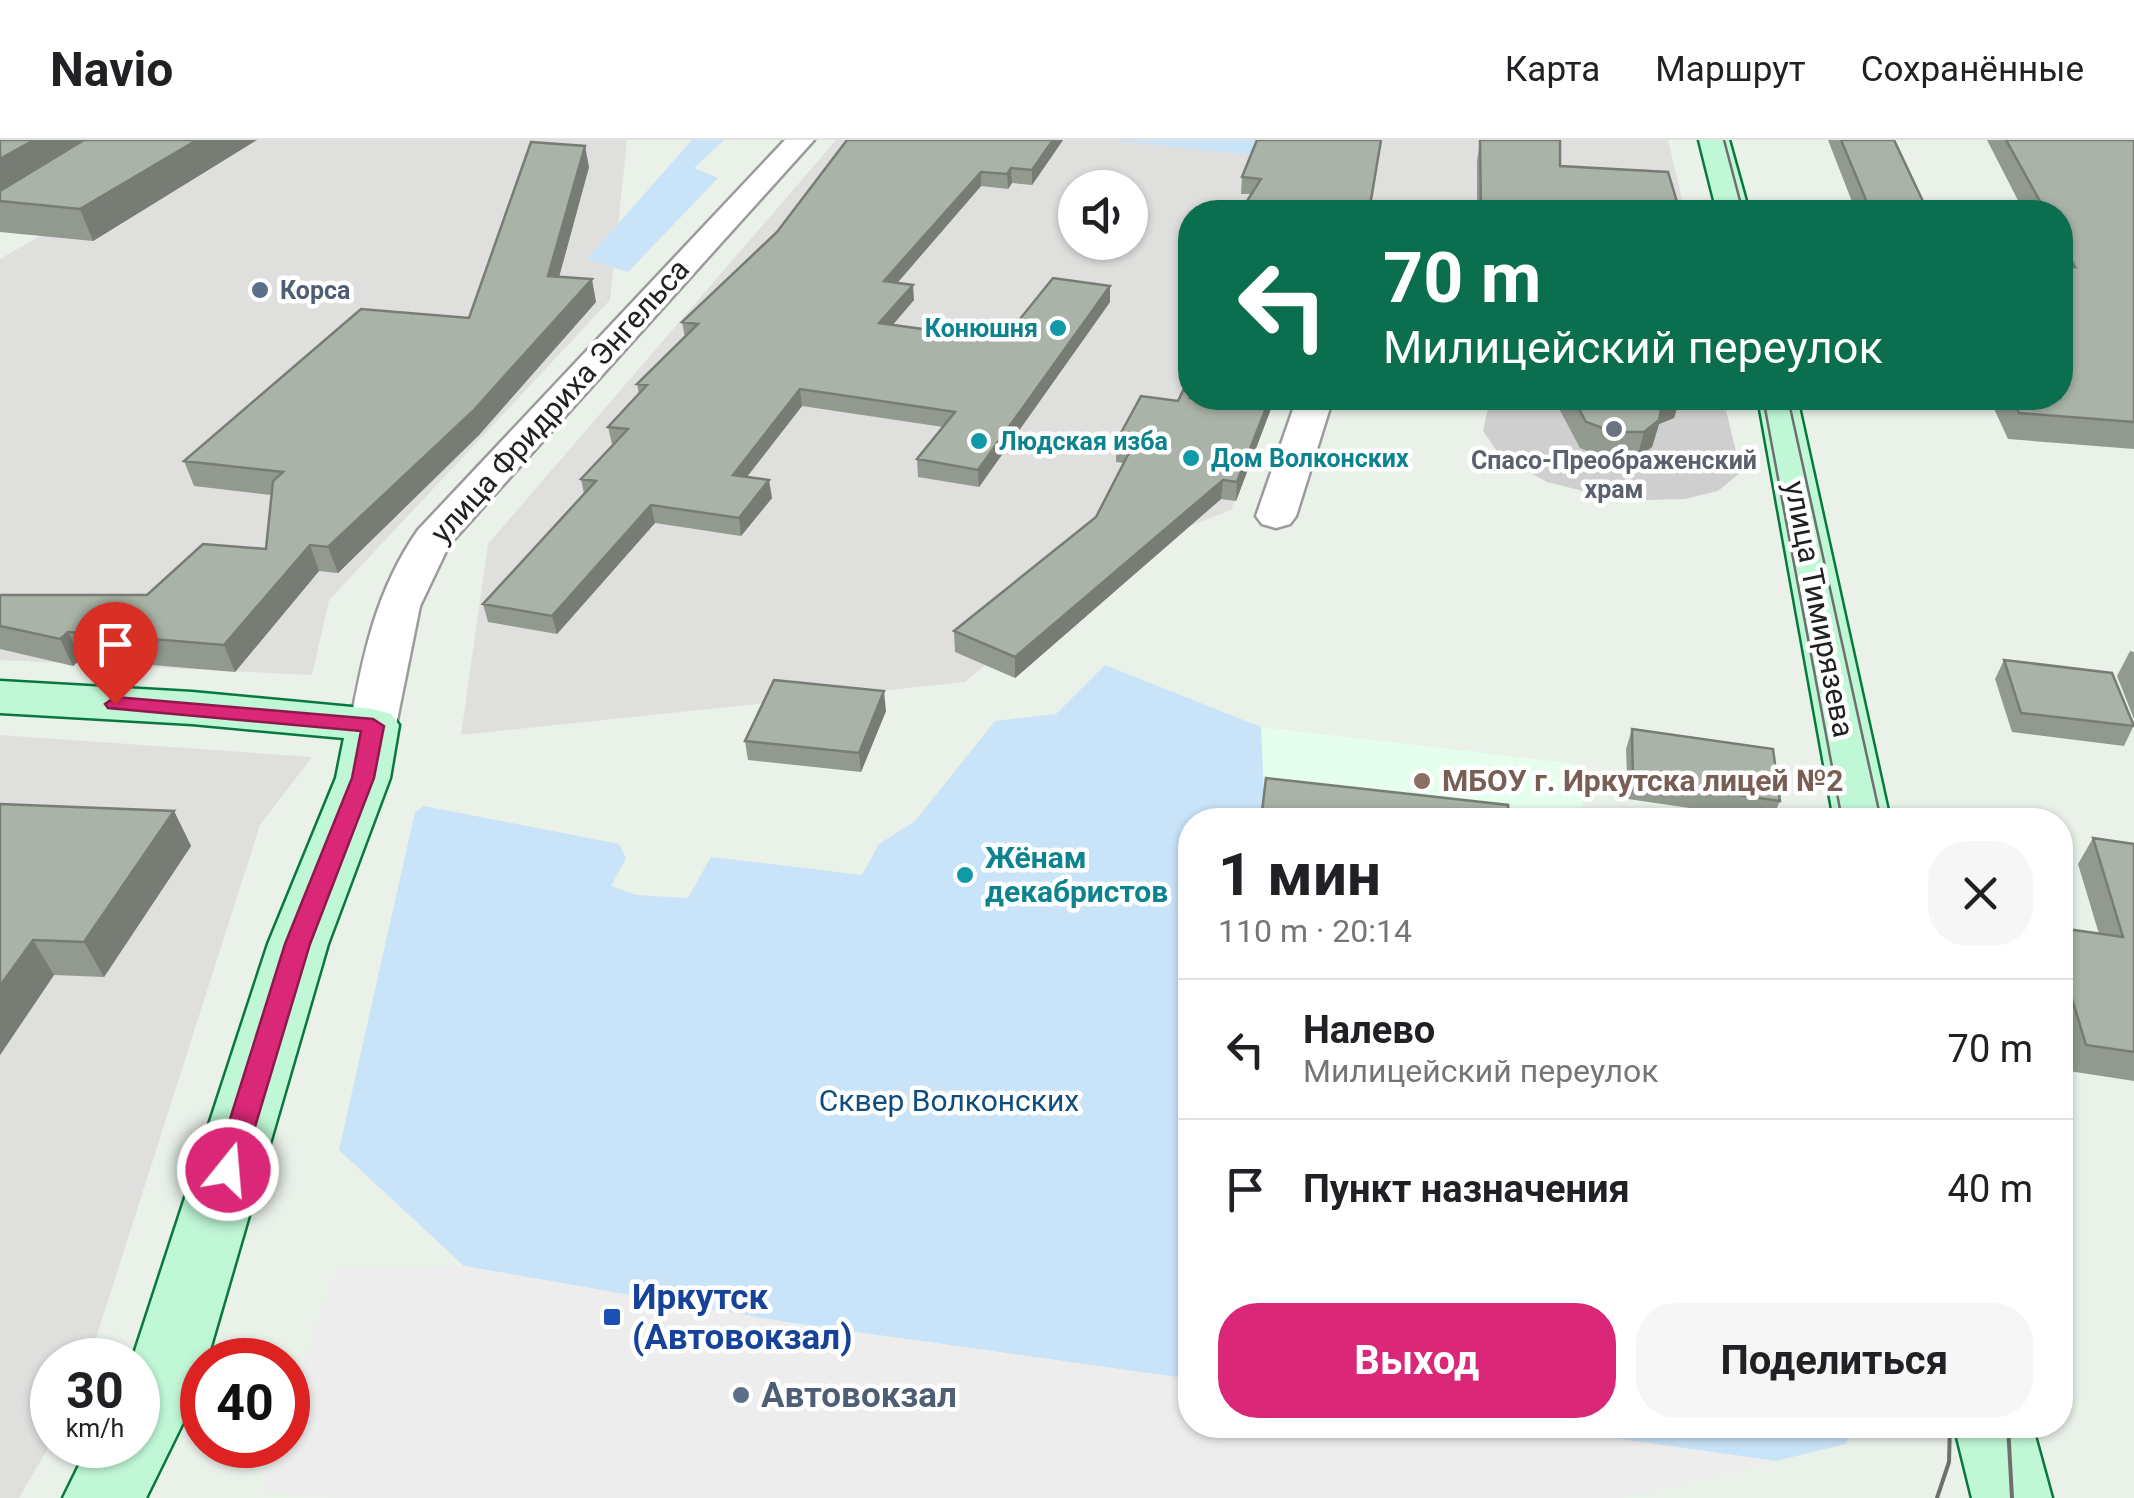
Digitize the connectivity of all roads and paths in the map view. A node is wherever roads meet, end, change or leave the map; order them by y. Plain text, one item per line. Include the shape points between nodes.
1 (800, 140) edge
2 (1714, 140) edge
3 (1730, 200) edge
4 (1311, 410) edge
5 (1779, 410) edge
6 (1276, 516) dead end
7 (0, 697) edge
8 (373, 726) junction
9 (1860, 808) edge
10 (160, 1390) edge
11 (1996, 1438) edge
12 (119, 1468) edge
13 (103, 1498) edge
14 (2012, 1498) edge

1 - 8 street, улица Фридриха Энгельса via 432,539 392,615
2 - 3 street
4 - 6 street
5 - 9 street, улица Тимирязева
7 - 8 street
8 - 10 street, улица Фридриха Энгельса via 363,778 298,944
11 - 14 street
12 - 13 street

